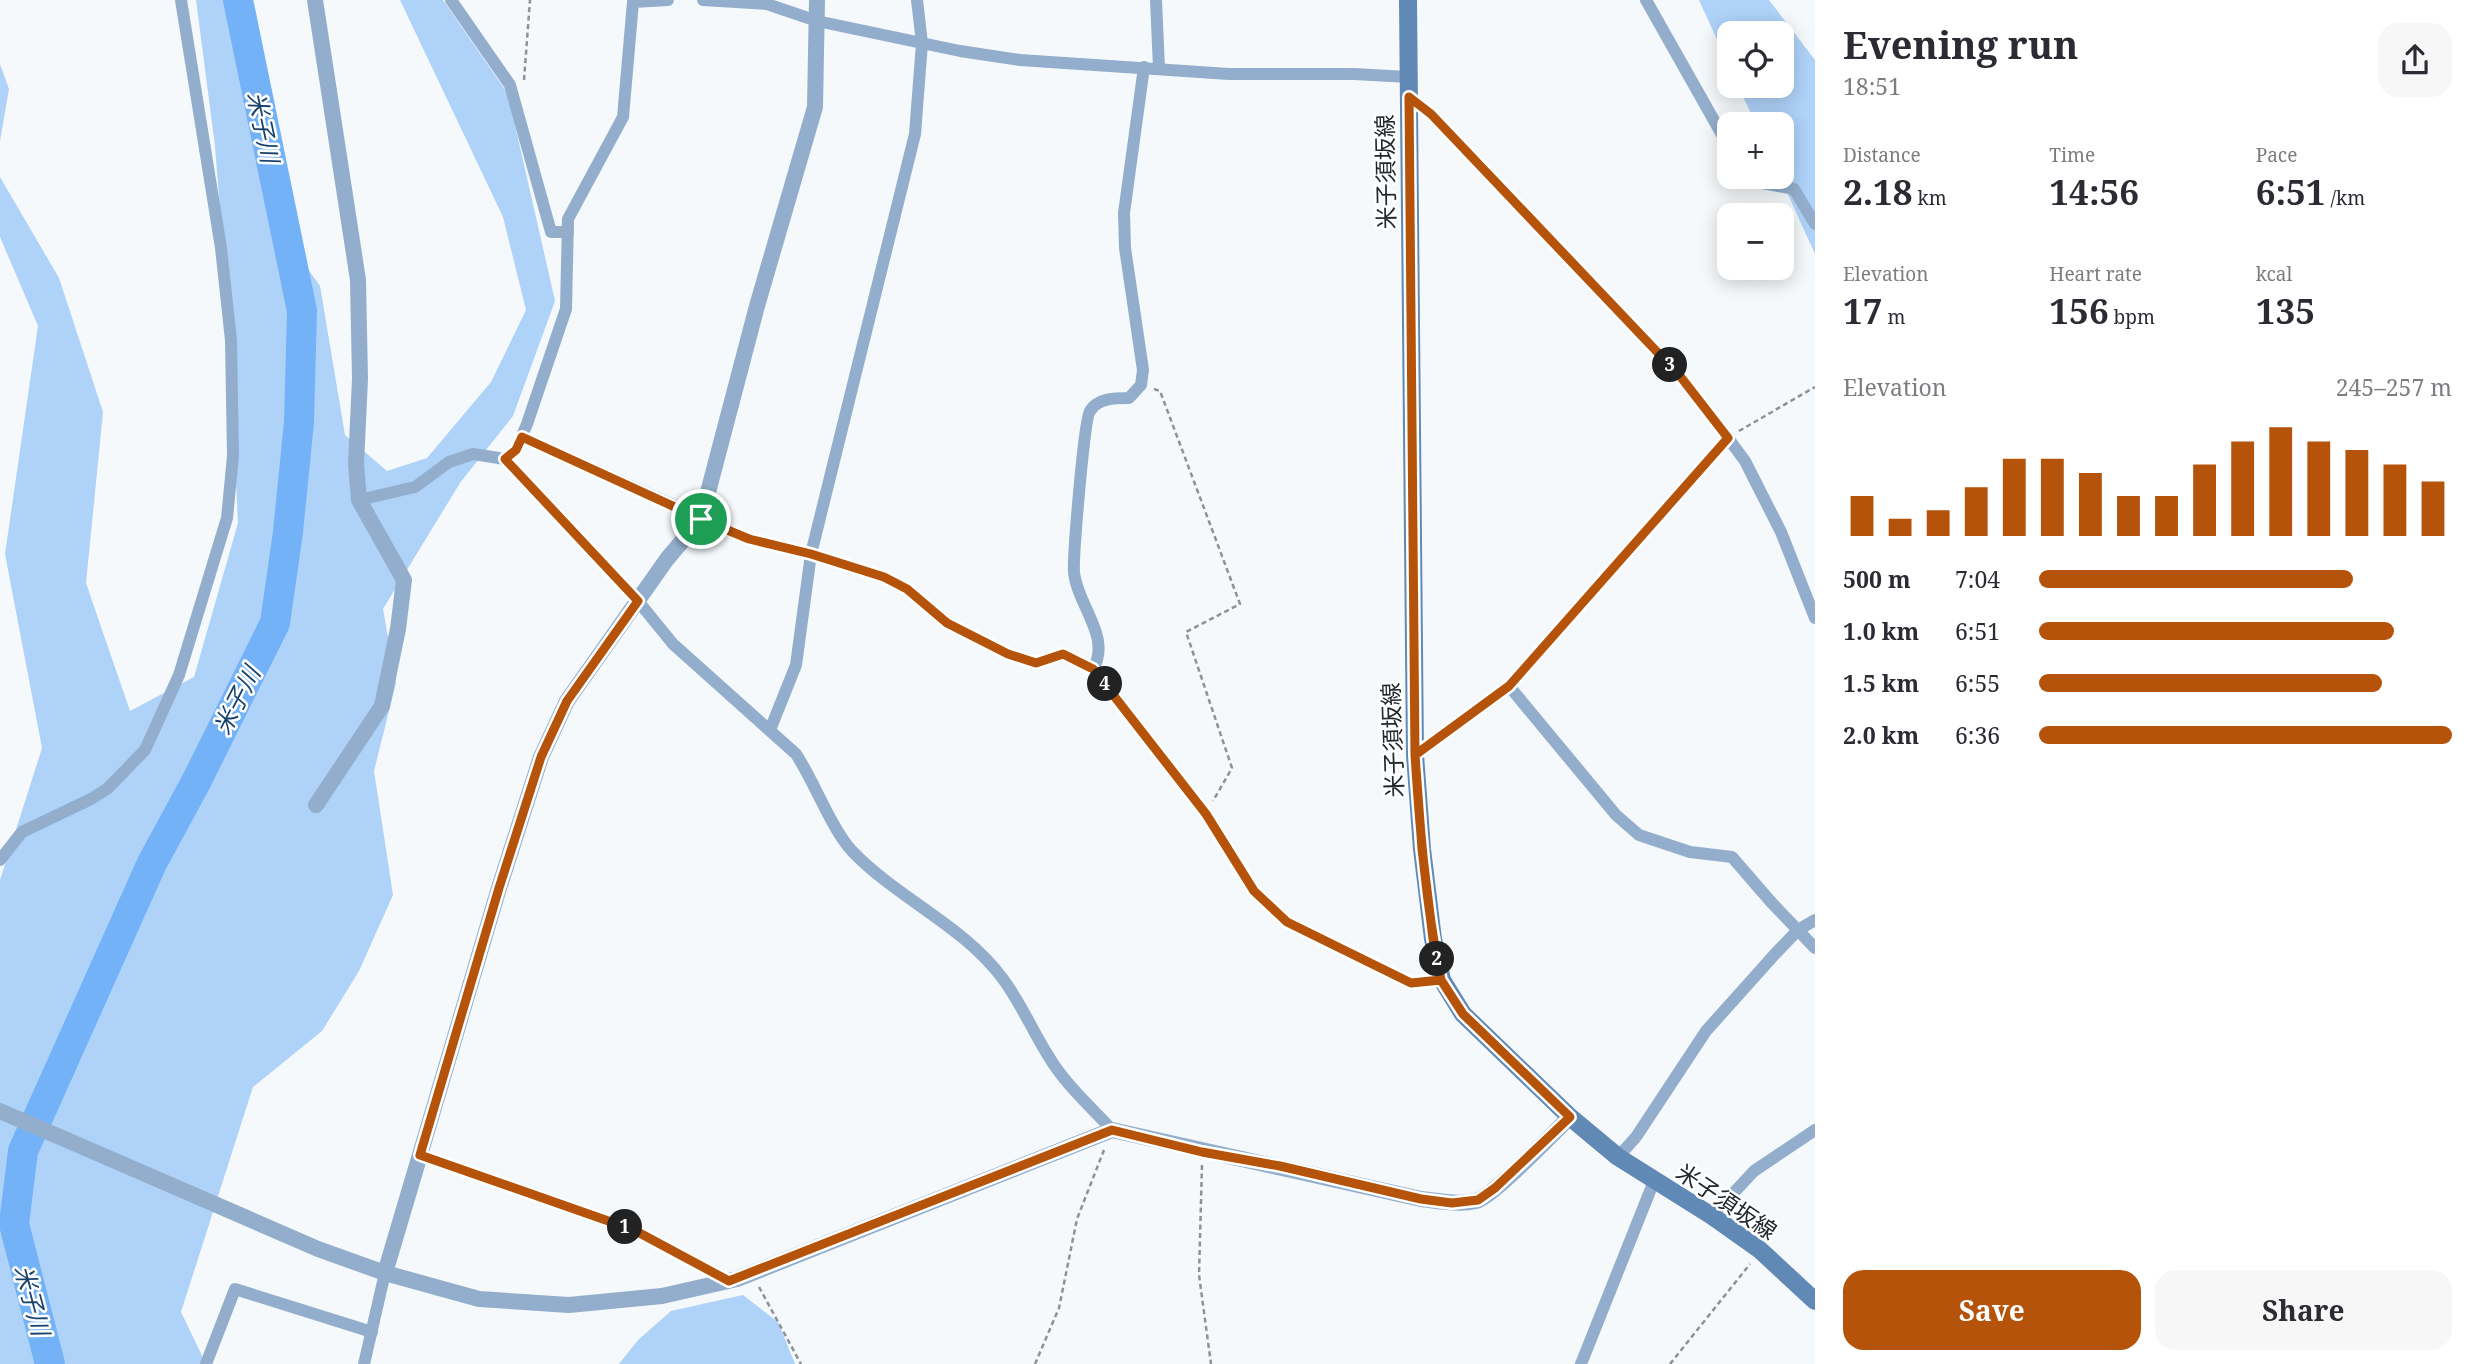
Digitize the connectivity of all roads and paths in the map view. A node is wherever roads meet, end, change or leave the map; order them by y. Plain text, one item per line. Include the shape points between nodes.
1 (181, 0) edge
2 (315, 0) edge
3 (451, 0) edge
4 (530, 0) edge
5 (668, 0) edge
6 (703, 0) edge
7 (817, 0) edge
8 (917, 0) edge
9 (1156, 0) edge
10 (1408, 0) edge
11 (1646, 0) edge
12 (817, 21) junction
13 (922, 43) junction
14 (1144, 67) junction
15 (1159, 68) junction
16 (1408, 77) junction
17 (1409, 97) junction
18 (516, 106) junction
19 (1717, 125) edge
20 (1794, 189) edge
21 (1815, 224) edge
22 (568, 232) junction
23 (1141, 385) junction
24 (1815, 387) edge
25 (522, 437) junction
26 (1728, 438) junction
27 (505, 459) junction
28 (359, 500) junction
29 (701, 519) junction
30 (811, 554) junction
31 (638, 601) junction
32 (1815, 618) edge
33 (1093, 669) junction
34 (1509, 686) junction
35 (770, 730) junction
36 (1415, 755) junction
37 (316, 805) dead end
38 (1206, 814) junction
39 (0, 860) edge
40 (1815, 920) edge
41 (1798, 930) junction
42 (1815, 948) edge
43 (1441, 980) junction
44 (0, 1111) edge
45 (1570, 1117) junction
46 (1112, 1130) junction
47 (1815, 1130) edge
48 (1202, 1152) junction
49 (420, 1155) junction
50 (1618, 1157) junction
51 (1654, 1181) junction
52 (1712, 1216) junction
53 (1760, 1250) junction
54 (386, 1273) junction
55 (751, 1273) junction
56 (729, 1281) junction
57 (1815, 1301) edge
58 (372, 1332) junction
59 (206, 1364) edge
60 (364, 1364) edge
61 (801, 1364) edge
62 (1035, 1364) edge
63 (1211, 1364) edge
64 (1581, 1364) edge
65 (1670, 1364) edge

1 - 39 street via 231,340 233,456 227,518 179,675 145,750 107,789 22,832
2 - 28 street via 359,280
3 - 18 street via 510,85
4 - 18 path via 526,72
5 - 22 street via 633,2 623,117 568,219
6 - 12 street via 767,4
7 - 12 street
8 - 13 street
9 - 15 street
10 - 16 main road, 米子須坂線
11 - 19 street
12 - 13 street
12 - 29 street via 815,107
13 - 14 street via 1020,60
13 - 30 street via 915,134
14 - 15 street
14 - 23 street via 1124,213
15 - 16 street
16 - 17 main road, 米子須坂線
17 - 26 street via 1431,114 1671,366
17 - 36 main road, 米子須坂線
18 - 22 street via 551,232
20 - 21 street
22 - 25 street via 566,309
23 - 33 street via 1129,398 1098,403 1088,412 1074,574 1099,641 1100,658
23 - 38 path via 1160,391 1240,604 1186,632 1232,768
24 - 26 path
25 - 27 street
25 - 29 street
26 - 32 street via 1745,461 1781,532
26 - 34 path
27 - 28 street via 473,454 449,462 415,487
27 - 31 street
28 - 37 street via 404,580 398,629 382,706
29 - 30 street via 749,539
29 - 31 street
30 - 33 street via 884,577 907,589 947,623 1008,654 1036,663 1063,654
30 - 35 street via 796,665
31 - 35 street via 673,644
31 - 49 street via 567,701 541,757
33 - 38 street
34 - 36 street
34 - 41 street via 1616,815 1639,835 1690,852 1732,857
35 - 46 street via 796,754 852,851 962,936 1003,979 1050,1060
36 - 43 main road, 米子須坂線 via 1422,849
38 - 43 street via 1254,891 1287,922 1411,983
40 - 41 street
41 - 42 street
41 - 50 street via 1706,1031
43 - 45 main road, 米子須坂線 via 1463,1014
44 - 54 street via 318,1249
45 - 48 street via 1495,1188 1478,1200 1452,1203
45 - 50 main road, 米子須坂線
46 - 48 street
46 - 55 street
46 - 62 path via 1077,1219 1059,1308
47 - 52 street via 1754,1171
48 - 63 path via 1199,1275
49 - 54 street
49 - 56 path via 634,1230
50 - 51 main road, 米子須坂線
51 - 52 main road, 米子須坂線
51 - 64 street
52 - 53 main road, 米子須坂線
53 - 57 main road, 米子須坂線
53 - 65 path
54 - 56 street via 479,1299 569,1305 662,1296
54 - 58 street
55 - 56 street
55 - 61 path
58 - 59 street via 235,1289
58 - 60 street

